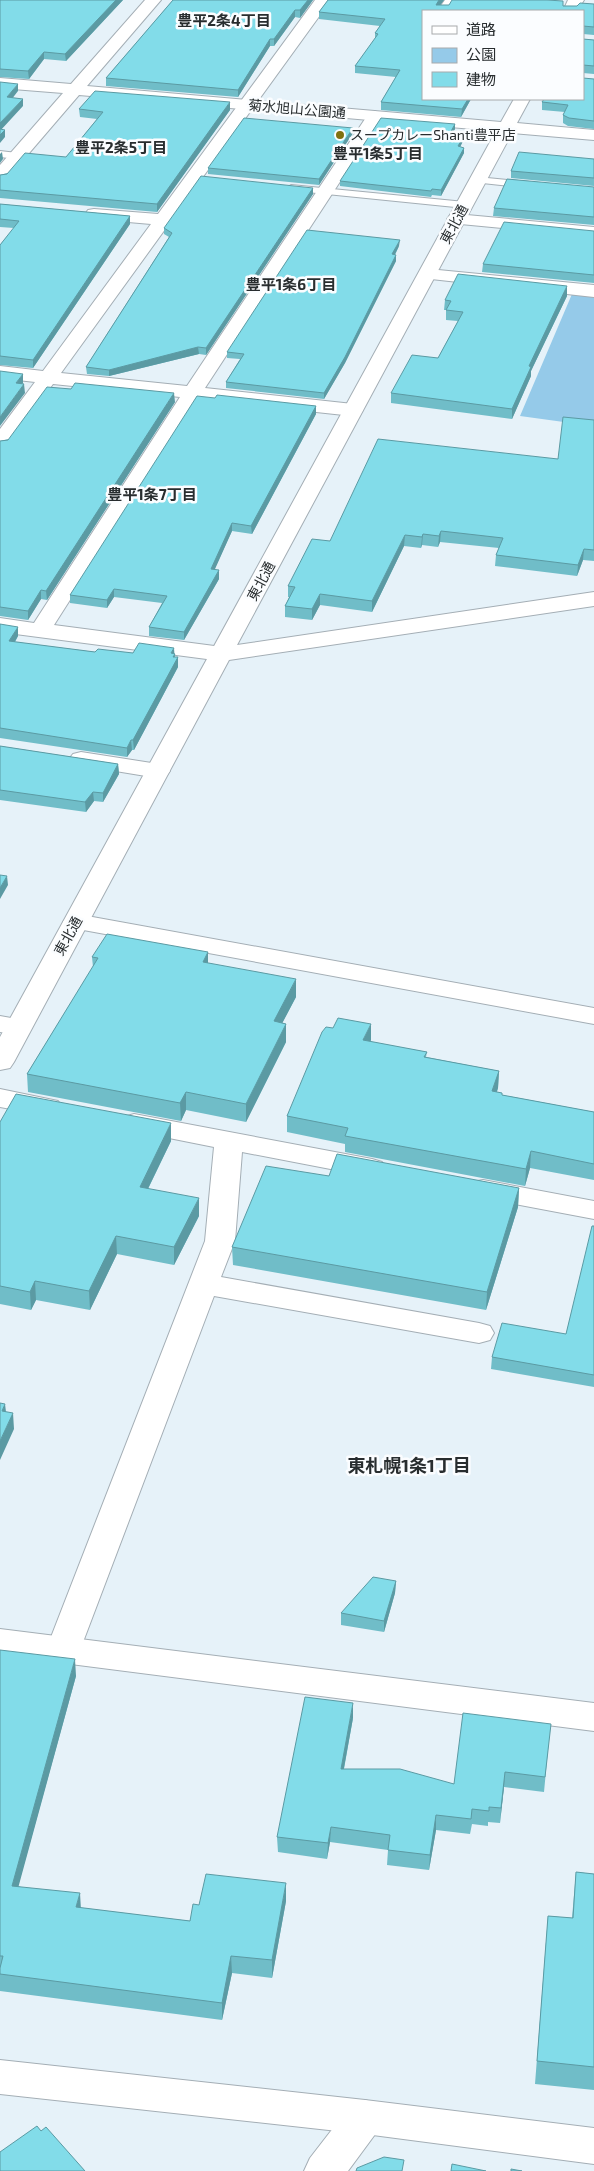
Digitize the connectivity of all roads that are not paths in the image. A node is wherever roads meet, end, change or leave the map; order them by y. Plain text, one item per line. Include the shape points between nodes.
1 (153, 0) edge
2 (323, 0) edge
3 (0, 83) edge
4 (75, 89) junction
5 (521, 100) edge
6 (247, 104) junction
7 (375, 116) junction
8 (505, 127) junction
9 (594, 135) edge
10 (0, 154) edge
11 (18, 156) junction
12 (0, 176) edge
13 (477, 180) junction
14 (278, 186) edge
15 (545, 186) edge
16 (325, 191) junction
17 (76, 212) edge
18 (461, 212) junction
19 (163, 220) junction
20 (594, 232) edge
21 (428, 274) junction
22 (594, 291) edge
23 (0, 372) edge
24 (48, 377) junction
25 (192, 393) junction
26 (353, 410) junction
27 (0, 443) edge
28 (594, 599) edge
29 (0, 625) edge
30 (40, 630) junction
31 (222, 654) junction
32 (59, 756) edge
33 (158, 771) junction
34 (76, 922) junction
35 (594, 1016) edge
36 (10, 1025) edge
37 (0, 1062) edge
38 (0, 1098) edge
39 (77, 1112) edge
40 (106, 1118) edge
41 (229, 1140) junction
42 (402, 1173) edge
43 (460, 1184) edge
44 (594, 1210) edge
45 (205, 1284) junction
46 (479, 1333) dead end
47 (0, 1642) edge
48 (63, 1650) junction
49 (594, 1717) edge
50 (0, 2077) edge
51 (365, 2117) junction
52 (594, 2146) edge
53 (324, 2171) edge

1 - 4 street
2 - 6 street
3 - 4 street, 菊水旭山公園通
4 - 6 street, 菊水旭山公園通
4 - 11 street
5 - 8 street, 東北通
6 - 7 street, 菊水旭山公園通
6 - 19 street via 198,178
7 - 8 street, 菊水旭山公園通
7 - 16 street
8 - 9 street, 菊水旭山公園通
8 - 13 street, 東北通
10 - 11 lane
11 - 12 street
13 - 15 lane
13 - 18 street, 東北通
14 - 16 lane
16 - 18 lane
16 - 25 street
17 - 19 street
18 - 20 street
18 - 21 street, 東北通
19 - 24 street
21 - 22 street
21 - 26 street, 東北通
23 - 24 street
24 - 25 street
24 - 27 street
25 - 26 street
25 - 30 street
26 - 31 street, 東北通
28 - 31 street
29 - 30 street
30 - 31 street
31 - 33 street, 東北通
32 - 33 street
33 - 34 street, 東北通
34 - 35 street
34 - 36 street, 東北通
36 - 37 street, 東北通
38 - 39 street
40 - 41 street
41 - 42 street
41 - 45 street via 220,1241
43 - 44 street
45 - 46 street
45 - 48 street
47 - 48 street
48 - 49 street
50 - 51 street
51 - 52 street
51 - 53 street

